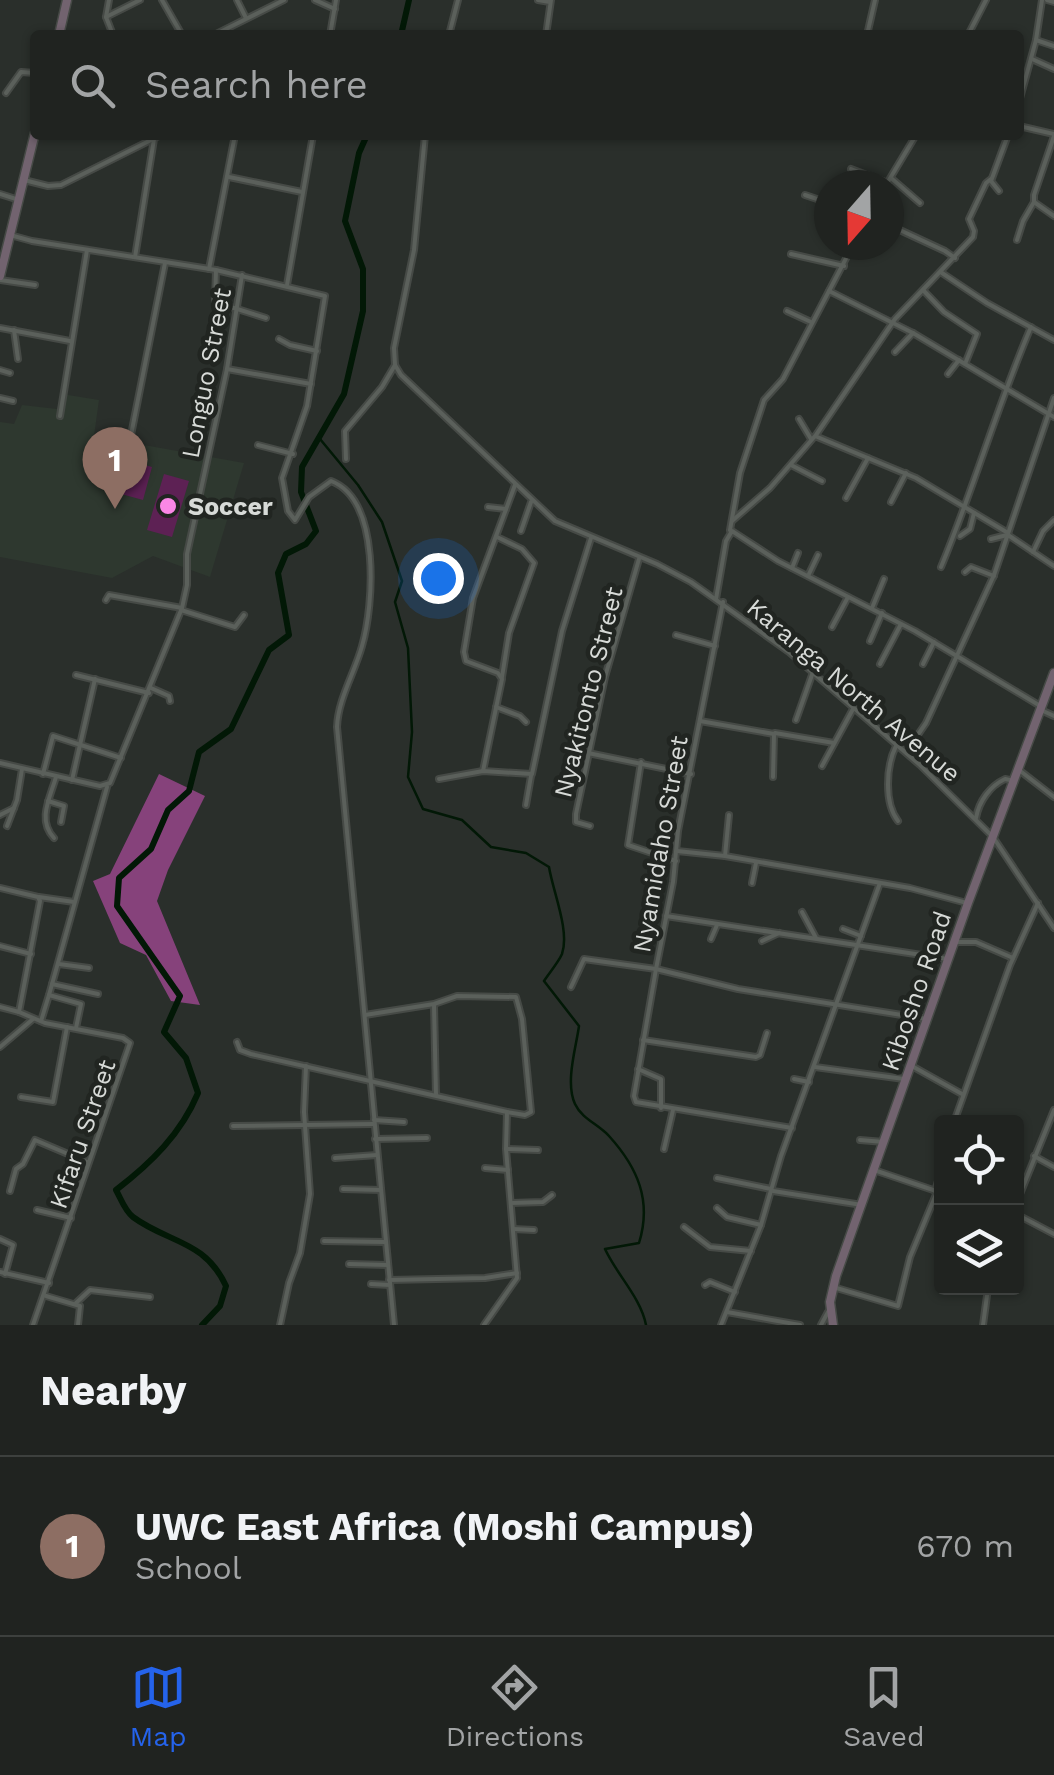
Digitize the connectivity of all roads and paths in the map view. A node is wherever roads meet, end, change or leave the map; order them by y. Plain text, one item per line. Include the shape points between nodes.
1 (67, 0) edge
2 (109, 0) edge
3 (140, 0) edge
4 (162, 0) edge
5 (237, 0) edge
6 (284, 0) edge
7 (315, 0) edge
8 (336, 0) edge
9 (458, 0) edge
10 (538, 0) edge
11 (875, 0) edge
12 (986, 0) edge
13 (551, 1) edge
14 (1048, 1) edge
15 (335, 8) junction
16 (106, 17) junction
17 (247, 18) junction
18 (60, 30) edge
19 (110, 30) edge
20 (179, 30) edge
21 (224, 30) edge
22 (331, 30) edge
23 (450, 30) edge
24 (547, 30) edge
25 (868, 30) edge
26 (971, 30) edge
27 (1036, 40) junction
28 (1054, 46) edge
29 (1032, 59) junction
30 (1054, 69) edge
31 (30, 73) edge
32 (1024, 85) edge
33 (6, 92) dead end
34 (1024, 127) edge
35 (1054, 135) edge
36 (33, 140) edge
37 (150, 140) edge
38 (154, 140) edge
39 (234, 140) edge
40 (312, 140) edge
41 (425, 140) edge
42 (913, 140) edge
43 (1006, 140) edge
44 (851, 169) dead end
45 (854, 170) edge
46 (895, 170) edge
47 (227, 176) junction
48 (24, 180) junction
49 (992, 180) junction
50 (998, 191) dead end
51 (302, 192) junction
52 (904, 192) edge
53 (0, 194) edge
54 (805, 195) dead end
55 (814, 198) edge
56 (18, 200) junction
57 (920, 202) dead end
58 (1034, 202) junction
59 (1054, 216) edge
60 (904, 232) edge
61 (10, 235) junction
62 (1018, 240) dead end
63 (87, 250) junction
64 (791, 254) dead end
65 (135, 258) junction
66 (955, 258) junction
67 (846, 260) edge
68 (164, 263) junction
69 (844, 266) junction
70 (209, 269) junction
71 (216, 270) junction
72 (941, 272) junction
73 (242, 275) junction
74 (0, 278) edge
75 (35, 285) dead end
76 (287, 286) junction
77 (828, 290) junction
78 (924, 291) junction
79 (236, 311) junction
80 (787, 311) dead end
81 (266, 318) dead end
82 (811, 322) junction
83 (893, 324) junction
84 (0, 328) edge
85 (1031, 328) junction
86 (14, 330) junction
87 (913, 333) junction
88 (279, 340) dead end
89 (1054, 340) edge
90 (70, 341) junction
91 (317, 351) junction
92 (895, 352) dead end
93 (18, 359) dead end
94 (959, 360) junction
95 (966, 364) junction
96 (396, 365) junction
97 (226, 369) junction
98 (0, 370) edge
99 (10, 373) dead end
100 (948, 374) dead end
101 (311, 384) junction
102 (1005, 389) junction
103 (0, 398) edge
104 (1054, 398) edge
105 (12, 402) dead end
106 (1048, 413) junction
107 (60, 416) dead end
108 (1054, 416) edge
109 (799, 418) dead end
110 (813, 438) junction
111 (130, 440) dead end
112 (258, 445) dead end
113 (292, 454) junction
114 (868, 458) junction
115 (346, 459) dead end
116 (789, 464) junction
117 (906, 473) junction
118 (822, 481) dead end
119 (515, 485) junction
120 (846, 498) dead end
121 (531, 501) junction
122 (891, 502) dead end
123 (967, 506) junction
124 (488, 507) dead end
125 (506, 508) junction
126 (975, 512) junction
127 (1054, 520) edge
128 (732, 522) junction
129 (521, 531) dead end
130 (730, 531) junction
131 (1007, 534) junction
132 (495, 536) junction
133 (960, 536) dead end
134 (591, 538) junction
135 (991, 539) dead end
136 (1033, 552) junction
137 (798, 553) dead end
138 (818, 556) dead end
139 (639, 558) junction
140 (1054, 566) edge
141 (942, 567) dead end
142 (792, 568) junction
143 (965, 572) dead end
144 (808, 576) junction
145 (994, 576) junction
146 (884, 579) dead end
147 (848, 597) junction
148 (716, 599) junction
149 (106, 600) dead end
150 (723, 602) junction
151 (872, 608) junction
152 (181, 609) junction
153 (882, 614) junction
154 (244, 615) dead end
155 (901, 624) junction
156 (832, 627) dead end
157 (676, 635) dead end
158 (870, 641) dead end
159 (934, 642) junction
160 (715, 646) junction
161 (956, 654) junction
162 (880, 664) dead end
163 (923, 664) dead end
164 (813, 672) junction
165 (1054, 673) edge
166 (76, 675) dead end
167 (502, 677) junction
168 (95, 680) junction
169 (150, 691) junction
170 (170, 702) dead end
171 (496, 707) junction
172 (1041, 708) junction
173 (854, 709) junction
174 (1054, 716) edge
175 (796, 720) dead end
176 (700, 721) junction
177 (526, 722) dead end
178 (774, 734) junction
179 (834, 743) junction
180 (80, 746) junction
181 (896, 746) junction
182 (588, 754) junction
183 (905, 754) junction
184 (121, 758) junction
185 (641, 762) junction
186 (0, 763) edge
187 (822, 766) dead end
188 (22, 769) junction
189 (1019, 770) junction
190 (483, 771) junction
191 (43, 774) junction
192 (531, 774) junction
193 (690, 774) junction
194 (774, 776) dead end
195 (56, 777) junction
196 (440, 778) dead end
197 (72, 780) junction
198 (1014, 782) junction
199 (108, 786) junction
200 (1054, 797) edge
201 (48, 802) junction
202 (526, 805) dead end
203 (14, 808) junction
204 (0, 814) edge
205 (729, 816) dead end
206 (976, 820) junction
207 (898, 821) dead end
208 (61, 822) dead end
209 (6, 826) dead end
210 (590, 826) dead end
211 (993, 836) junction
212 (54, 838) dead end
213 (676, 851) junction
214 (725, 856) junction
215 (676, 860) junction
216 (756, 861) junction
217 (752, 882) dead end
218 (880, 883) junction
219 (0, 888) edge
220 (38, 897) junction
221 (74, 902) junction
222 (968, 903) junction
223 (1038, 903) junction
224 (802, 912) dead end
225 (666, 916) junction
226 (718, 923) junction
227 (1054, 928) edge
228 (758, 929) junction
229 (843, 929) dead end
230 (779, 932) junction
231 (861, 936) junction
232 (816, 938) junction
233 (711, 939) dead end
234 (755, 940) dead end
235 (762, 942) dead end
236 (954, 943) junction
237 (858, 944) junction
238 (0, 946) edge
239 (31, 954) junction
240 (1013, 958) junction
241 (949, 959) junction
242 (57, 964) junction
243 (89, 968) dead end
244 (656, 969) junction
245 (52, 984) junction
246 (571, 987) dead end
247 (98, 994) dead end
248 (49, 995) junction
249 (434, 1004) junction
250 (837, 1004) junction
251 (0, 1007) edge
252 (19, 1012) junction
253 (365, 1015) junction
254 (32, 1019) junction
255 (927, 1019) junction
256 (41, 1021) junction
257 (68, 1025) junction
258 (76, 1028) junction
259 (768, 1032) dead end
260 (643, 1040) junction
261 (237, 1042) dead end
262 (0, 1047) edge
263 (910, 1065) junction
264 (306, 1066) junction
265 (815, 1067) junction
266 (638, 1070) junction
267 (794, 1078) dead end
268 (371, 1080) junction
269 (906, 1080) junction
270 (809, 1082) junction
271 (436, 1095) junction
272 (964, 1095) junction
273 (21, 1097) dead end
274 (661, 1108) junction
275 (672, 1110) junction
276 (1054, 1110) edge
277 (507, 1112) junction
278 (957, 1115) edge
279 (374, 1122) junction
280 (404, 1122) dead end
281 (232, 1126) dead end
282 (304, 1126) junction
283 (792, 1128) junction
284 (375, 1138) junction
285 (427, 1138) dead end
286 (860, 1140) dead end
287 (884, 1142) junction
288 (506, 1149) junction
289 (664, 1149) dead end
290 (538, 1150) dead end
291 (376, 1155) junction
292 (1034, 1156) junction
293 (335, 1158) dead end
294 (87, 1162) junction
295 (485, 1168) dead end
296 (1054, 1168) edge
297 (508, 1170) junction
298 (874, 1170) junction
299 (717, 1178) dead end
300 (1024, 1183) edge
301 (343, 1189) dead end
302 (10, 1190) dead end
303 (381, 1190) junction
304 (771, 1190) junction
305 (934, 1191) edge
306 (552, 1194) dead end
307 (934, 1201) edge
308 (510, 1203) junction
309 (862, 1205) junction
310 (717, 1208) dead end
311 (37, 1210) dead end
312 (71, 1218) junction
313 (1024, 1218) edge
314 (761, 1225) junction
315 (684, 1227) dead end
316 (513, 1229) junction
317 (534, 1230) dead end
318 (1054, 1234) edge
319 (0, 1239) edge
320 (324, 1241) dead end
321 (385, 1242) junction
322 (751, 1251) junction
323 (349, 1264) dead end
324 (388, 1265) junction
325 (2, 1273) edge
326 (517, 1273) junction
327 (48, 1283) junction
328 (390, 1283) junction
329 (371, 1284) dead end
330 (705, 1285) dead end
331 (833, 1287) junction
332 (734, 1292) junction
333 (987, 1295) edge
334 (44, 1296) junction
335 (150, 1296) dead end
336 (76, 1303) junction
337 (830, 1309) junction
338 (726, 1312) junction
339 (78, 1324) edge
340 (33, 1325) edge
341 (86, 1325) edge
342 (280, 1325) edge
343 (394, 1325) edge
344 (484, 1325) edge
345 (722, 1325) edge
346 (800, 1325) edge
347 (821, 1325) edge
348 (834, 1325) edge
349 (983, 1325) edge

1 - 18 street
2 - 16 street
3 - 16 street
4 - 20 street
5 - 17 street
6 - 17 street
7 - 15 street
8 - 15 street
9 - 23 street
10 - 13 street
11 - 25 street
12 - 26 street
13 - 24 street
14 - 27 street
15 - 22 street
16 - 19 street
17 - 21 street
27 - 28 street
27 - 29 street
29 - 30 street
29 - 32 street
31 - 33 street via 21,72
34 - 35 street
35 - 58 street
36 - 48 street
37 - 48 street via 61,185
38 - 65 street
39 - 47 street
40 - 51 street
41 - 96 street
42 - 46 street
43 - 49 street
44 - 45 street
47 - 51 street
47 - 70 street
48 - 56 street
49 - 50 street
49 - 66 street via 968,219 974,234
51 - 76 street
52 - 57 street
53 - 56 street
54 - 55 street
56 - 61 street
58 - 59 street
58 - 62 street
60 - 66 street
61 - 63 street
61 - 74 street
63 - 65 street
63 - 90 street
64 - 69 street
65 - 68 street
66 - 72 street
67 - 69 street
68 - 70 street
68 - 111 street
69 - 77 street
70 - 71 street
71 - 73 street
71 - 79 street via 214,300
72 - 78 street
72 - 85 street
73 - 76 street
73 - 79 street, Longuo Street
74 - 75 street
76 - 91 street via 325,296
77 - 82 street
77 - 83 street
78 - 83 street
78 - 95 street via 976,334
79 - 81 street
79 - 97 street, Longuo Street
80 - 82 street
82 - 128 street via 753,426
83 - 87 street
83 - 110 street
84 - 86 street
85 - 89 street
85 - 102 street
86 - 90 street
86 - 93 street
87 - 92 street
87 - 94 street
88 - 91 street
90 - 107 street
91 - 101 street
94 - 95 street
94 - 100 street
95 - 102 street
96 - 115 street via 346,431
96 - 119 street, Karanga North Avenue
97 - 101 street
97 - 152 street, Longuo Street
98 - 99 street
101 - 113 street
102 - 106 street
102 - 123 street
103 - 105 street
104 - 106 street
106 - 108 street
106 - 131 street
109 - 110 street
110 - 114 street
110 - 116 street
112 - 113 street
113 - 253 street via 281,484 293,519 326,483 339,484 356,504 370,550 364,640 337,720
114 - 117 street
114 - 120 street
116 - 118 street
116 - 128 street
117 - 122 street
117 - 123 street
119 - 121 street, Karanga North Avenue
119 - 125 street
121 - 129 street
121 - 134 street, Karanga North Avenue
123 - 126 street
123 - 141 street
124 - 125 street
125 - 132 street
126 - 131 street
126 - 133 street
127 - 136 street
128 - 130 street
130 - 142 street
130 - 148 street
131 - 135 street
131 - 136 street
131 - 145 street
132 - 167 street via 534,563
132 - 167 street via 472,598 464,656
134 - 139 street, Karanga North Avenue
134 - 192 street via 562,631
136 - 140 street
137 - 142 street
138 - 144 street
139 - 148 street, Karanga North Avenue
139 - 182 street, Nyakitonto Street
142 - 144 street
143 - 145 street via 973,568
144 - 147 street
145 - 161 street
146 - 151 street
147 - 151 street
147 - 156 street
148 - 150 street, Karanga North Avenue
149 - 152 street via 109,595
150 - 160 street, Nyamidaho Street
150 - 164 street, Karanga North Avenue
151 - 153 street
152 - 154 street via 234,627
152 - 169 street, Longuo Street
153 - 155 street
153 - 158 street
155 - 159 street
155 - 162 street
157 - 160 street
159 - 161 street
159 - 163 street
160 - 176 street, Nyamidaho Street
161 - 172 street
161 - 183 street
164 - 173 street, Karanga North Avenue
164 - 175 street
165 - 172 street, Kibosho Road
166 - 168 street
167 - 171 street
168 - 169 street
168 - 180 street
169 - 170 street
169 - 184 street, Longuo Street
171 - 177 street
171 - 190 street
172 - 174 street
172 - 189 street, Kibosho Road
173 - 179 street
173 - 181 street, Karanga North Avenue
176 - 178 street
176 - 193 street, Nyamidaho Street
178 - 179 street
178 - 194 street
179 - 187 street
180 - 184 street
180 - 191 street via 54,736
180 - 197 street
181 - 183 street, Karanga North Avenue
181 - 207 street via 888,792
182 - 185 street
182 - 210 street, Nyakitonto Street via 576,821
183 - 206 street, Karanga North Avenue
184 - 199 street, Longuo Street
185 - 193 street
185 - 215 street via 628,845
186 - 188 street
188 - 191 street
188 - 203 street
189 - 198 street, Kibosho Road
189 - 200 street
190 - 192 street
190 - 196 street
191 - 195 street
192 - 202 street
193 - 213 street, Nyamidaho Street
195 - 197 street
195 - 201 street
197 - 199 street
198 - 206 street via 995,785
198 - 211 street, Kibosho Road
199 - 221 street, Longuo Street
201 - 208 street via 64,806
201 - 212 street via 45,819
203 - 204 street
203 - 209 street
205 - 214 street
206 - 211 street, Karanga North Avenue
211 - 222 street, Kibosho Road
211 - 223 street, Karanga North Avenue
213 - 214 street
213 - 215 street, Nyamidaho Street
214 - 216 street
215 - 225 street, Nyamidaho Street
216 - 217 street
216 - 218 street
218 - 222 street
218 - 231 street
219 - 220 street
220 - 221 street
220 - 239 street
221 - 242 street, Longuo Street
222 - 236 street, Kibosho Road
223 - 227 street, Karanga North Avenue
223 - 240 street
224 - 232 street
225 - 226 street
225 - 244 street, Nyamidaho Street
226 - 228 street
226 - 233 street
228 - 230 street
228 - 234 street
229 - 231 street
230 - 232 street
230 - 235 street
231 - 237 street
232 - 237 street
236 - 240 street via 970,940
236 - 241 street, Kibosho Road
237 - 241 street
237 - 250 street
238 - 239 street
239 - 252 street
240 - 272 street
241 - 255 street, Kibosho Road
242 - 243 street
242 - 245 street, Longuo Street
244 - 246 street via 584,959
244 - 250 street, Nyamidaho Street
244 - 260 street
245 - 247 street
245 - 248 street, Longuo Street
248 - 256 street, Longuo Street
248 - 258 street via 81,1004
249 - 253 street
249 - 271 street
249 - 277 street via 457,996 518,998 532,1105 527,1114
250 - 255 street, Nyamidaho Street
250 - 265 street
251 - 252 street, Kifaru Street
252 - 254 street, Kifaru Street
253 - 268 street
254 - 256 street, Kifaru Street
254 - 262 street
255 - 263 street, Kibosho Road
256 - 257 street, Kifaru Street
257 - 258 street, Kifaru Street
257 - 273 street via 53,1102
258 - 294 street, Kifaru Street via 130,1043
259 - 260 street via 756,1058
260 - 266 street
261 - 264 street via 242,1052
263 - 269 street, Kibosho Road
263 - 272 street
264 - 268 street
264 - 282 street
265 - 269 street
265 - 270 street
266 - 274 street via 662,1079
266 - 274 street via 634,1100
267 - 270 street
268 - 271 street
268 - 279 street
269 - 287 street, Kibosho Road
270 - 283 street
271 - 277 street
272 - 278 street
274 - 275 street
275 - 283 street
275 - 289 street
276 - 292 street
277 - 288 street
279 - 280 street
279 - 282 street
279 - 284 street
281 - 282 street
282 - 342 street via 310,1194
283 - 304 street
284 - 285 street
284 - 291 street
286 - 287 street
287 - 298 street, Kibosho Road
288 - 290 street
288 - 297 street
291 - 293 street
291 - 303 street
292 - 296 street
292 - 300 street
294 - 302 street via 35,1140
294 - 312 street, Kifaru Street
295 - 297 street
297 - 308 street
298 - 305 street
298 - 309 street, Kibosho Road
299 - 304 street
301 - 303 street
303 - 321 street
304 - 309 street
304 - 314 street
306 - 308 street via 543,1202
307 - 331 street via 898,1306
308 - 316 street
309 - 331 street, Kibosho Road
310 - 314 street
311 - 312 street
312 - 327 street, Kifaru Street
313 - 318 street
314 - 322 street
315 - 322 street via 710,1246
316 - 317 street
316 - 326 street
319 - 325 street via 13,1245
320 - 321 street
321 - 324 street
322 - 332 street
323 - 324 street
324 - 328 street
325 - 327 street
326 - 328 street
326 - 344 street
327 - 334 street, Kifaru Street
328 - 329 street
328 - 343 street
330 - 332 street
331 - 337 street, Kibosho Road
332 - 338 street
333 - 349 street
334 - 336 street
334 - 340 street, Kifaru Street
335 - 336 street via 90,1290
336 - 339 street
337 - 347 street
337 - 348 street, Kibosho Road
338 - 345 street
338 - 346 street
339 - 341 street

